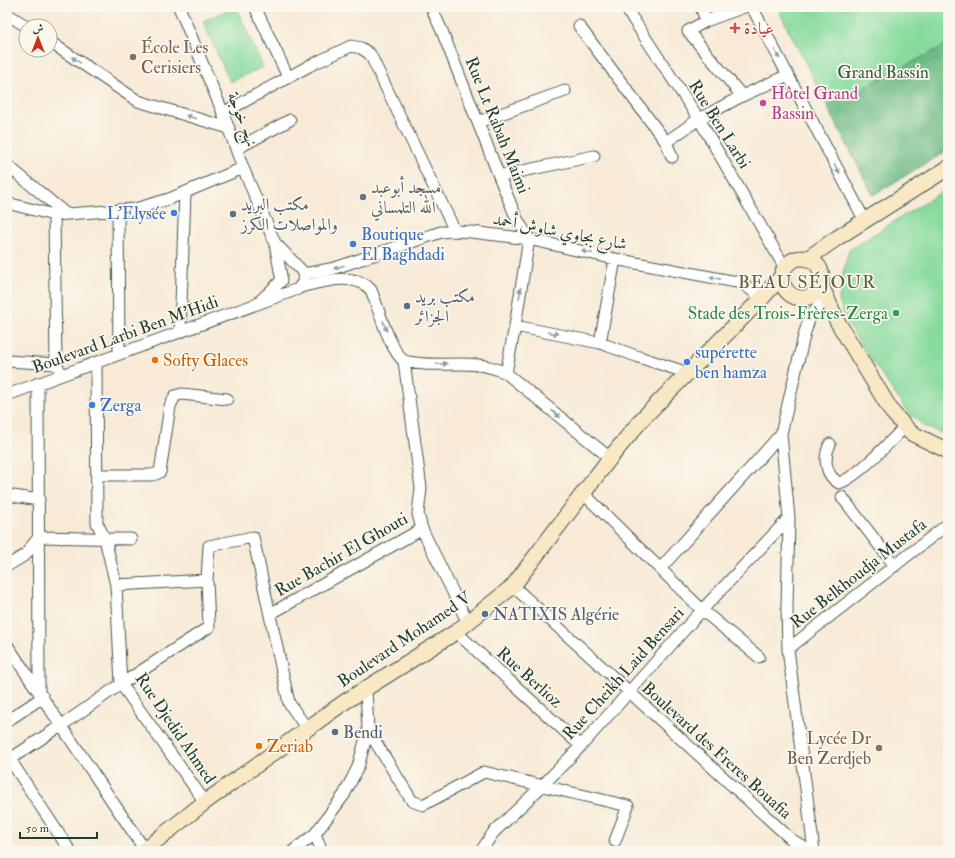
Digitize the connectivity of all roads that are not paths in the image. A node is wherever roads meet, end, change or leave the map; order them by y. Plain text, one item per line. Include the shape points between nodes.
1 (179, 7) edge
2 (255, 7) edge
3 (431, 7) edge
4 (625, 7) edge
5 (701, 7) edge
6 (744, 7) edge
7 (752, 7) edge
8 (7, 14) edge
9 (18, 21) edge
10 (706, 21) junction
11 (579, 26) dead end
12 (58, 47) edge
13 (788, 75) junction
14 (288, 77) junction
15 (565, 92) dead end
16 (742, 96) junction
17 (223, 113) junction
18 (699, 119) junction
19 (290, 120) dead end
20 (478, 122) junction
21 (229, 128) junction
22 (666, 142) junction
23 (236, 149) junction
24 (594, 156) dead end
25 (672, 157) dead end
26 (7, 165) edge
27 (243, 168) junction
28 (948, 168) edge
29 (499, 176) junction
30 (185, 193) junction
31 (7, 203) edge
32 (118, 210) junction
33 (66, 214) junction
34 (54, 215) junction
35 (865, 221) junction
36 (455, 231) junction
37 (529, 239) junction
38 (276, 243) junction
39 (615, 259) junction
40 (813, 262) junction
41 (785, 267) junction
42 (302, 272) junction
43 (281, 278) junction
44 (821, 285) junction
45 (298, 289) junction
46 (372, 290) joint
47 (787, 291) junction
48 (762, 298) junction
49 (815, 301) junction
50 (255, 305) junction
51 (837, 322) junction
52 (515, 326) junction
53 (180, 332) junction
54 (600, 343) junction
55 (119, 354) junction
56 (7, 361) edge
57 (404, 361) junction
58 (96, 363) junction
59 (56, 364) junction
60 (506, 373) junction
61 (688, 373) junction
62 (62, 375) junction
63 (38, 383) junction
64 (7, 394) edge
65 (227, 400) dead end
66 (905, 427) junction
67 (781, 434) junction
68 (830, 444) dead end
69 (948, 451) edge
70 (610, 458) junction
71 (97, 475) junction
72 (583, 493) junction
73 (7, 495) edge
74 (842, 497) dead end
75 (39, 500) junction
76 (789, 518) junction
77 (948, 524) edge
78 (422, 529) junction
79 (39, 537) junction
80 (105, 538) junction
81 (131, 539) dead end
82 (7, 566) edge
83 (895, 566) junction
84 (660, 569) junction
85 (207, 580) junction
86 (116, 585) junction
87 (513, 586) junction
88 (702, 610) junction
89 (270, 614) junction
90 (467, 621) junction
91 (456, 632) junction
92 (7, 645) edge
93 (788, 649) junction
94 (759, 657) dead end
95 (121, 684) junction
96 (366, 688) junction
97 (628, 693) junction
98 (41, 694) junction
99 (7, 721) edge
100 (62, 726) junction
101 (307, 729) junction
102 (368, 730) junction
103 (581, 746) junction
104 (8, 759) edge
105 (542, 786) junction
106 (205, 802) junction
107 (315, 834) junction
108 (792, 840) junction
109 (615, 841) dead end
110 (144, 850) edge
111 (70, 851) edge
112 (293, 851) edge
113 (322, 851) edge
114 (481, 851) edge
115 (798, 851) edge
116 (810, 851) edge
117 (814, 851) edge

1 - 17 street, نهج خوجة
2 - 14 street
3 - 20 street, Rue Lt Rabah Maimi
4 - 18 street, Rue Ben Larbi
5 - 10 street
6 - 10 street
7 -> 13 street
8 - 9 street
10 - 16 street via 688,31
11 - 22 street
21 -> 12 street via 138,101
13 - 16 street
13 -> 35 street
14 - 17 street
14 - 36 street via 351,46 361,48 370,54
15 - 20 street
16 - 18 street
17 - 21 street, نهج خوجة
18 - 22 street
18 - 41 street, Rue Ben Larbi
19 - 23 street
20 - 29 street, Rue Lt Rabah Maimi
21 - 23 street, نهج خوجة
22 - 25 street
23 - 27 street, نهج خوجة
24 - 29 street
26 - 33 street
27 - 30 street
27 - 38 street, نهج خوجة
28 - 35 main road
29 - 37 street, Rue Lt Rabah Maimi via 516,217
30 - 32 street via 135,209
30 - 53 street
31 - 34 street
32 - 33 street
32 - 55 street
33 - 34 street
34 - 59 street
35 - 40 main road via 837,238
36 - 37 street, شارع بجاوي شاوش أحمد
36 -> 42 street, شارع بجاوي شاوش أحمد via 436,234 335,268
39 -> 37 street, شارع بجاوي شاوش أحمد
52 -> 37 street
38 - 42 street, نهج خوجة
38 - 43 street, نهج خوجة
48 -> 39 street, شارع بجاوي شاوش أحمد via 742,283
39 - 54 street
40 - 41 main road via 801,258
40 - 44 main road via 822,275
41 - 47 main road via 782,281
41 - 48 main road, Boulevard Mohamed V
42 - 43 street via 296,267 288,267 283,271
42 - 45 street via 304,282
43 - 45 street via 284,287
43 - 50 street
44 - 49 main road
44 - 51 main road
45 - 46 street, Boulevard Larbi Ben M'Hidi via 326,281 347,279 367,284
45 - 50 street, Boulevard Larbi Ben M'Hidi
46 -> 57 street, Rue Bachir El Ghouti via 394,348 399,358
47 - 48 main road, Boulevard Mohamed V
47 - 49 main road via 798,298
48 - 61 main road, Boulevard Mohamed V
49 - 51 main road
49 - 67 street via 805,332
50 - 53 street, Boulevard Larbi Ben M'Hidi
51 - 66 main road via 892,412
52 -> 54 street
52 - 60 street
53 - 55 street, Boulevard Larbi Ben M'Hidi
54 - 61 street
55 - 58 street, Boulevard Larbi Ben M'Hidi
56 - 59 street
57 -> 60 street via 434,365 473,364 496,368
57 - 78 street, Rue Bachir El Ghouti via 422,488 418,514
58 - 62 street, Boulevard Larbi Ben M'Hidi
58 - 71 street, Rue Djedid Ahmed
59 - 62 street
60 -> 70 street
61 - 70 main road, Boulevard Mohamed V via 643,418
62 - 63 street, Boulevard Larbi Ben M'Hidi
63 - 64 street, Boulevard Larbi Ben M'Hidi
63 - 75 street
65 - 71 street via 182,394 175,396 170,406 160,472 151,475
66 - 68 street via 856,474 839,483 829,473 826,463 826,452
66 - 69 main road via 911,433
67 - 76 street, Rue Belkhoudja Mustafa
67 - 84 street
70 - 72 main road, Boulevard Mohamed V
71 - 80 street, Rue Djedid Ahmed via 98,524
72 - 84 street
72 - 87 main road, Boulevard Mohamed V
73 - 75 street
74 - 83 street
75 - 79 street
76 - 88 street, Rue Cheikh Laid Bensari
76 - 93 street, Rue Belkhoudja Mustafa
77 - 83 street, Rue Belkhoudja Mustafa
78 - 89 street, Rue Bachir El Ghouti
78 - 90 street
79 - 80 street
79 - 82 street via 25,555
79 - 98 street
80 - 81 street
80 - 86 street, Rue Djedid Ahmed
83 - 93 street, Rue Belkhoudja Mustafa
84 - 88 street
85 - 86 street
85 - 89 street via 208,546 253,537
85 - 95 street via 208,627
86 - 95 street, Rue Djedid Ahmed
87 - 90 main road, Boulevard Mohamed V
87 - 97 street, Boulevard des Freres Bouafia
88 - 94 street
88 - 97 street, Rue Cheikh Laid Bensari
89 - 101 street via 289,703
90 - 91 main road, Boulevard Mohamed V
91 - 96 main road, Boulevard Mohamed V
91 - 103 street, Rue Berlioz
92 - 98 street
93 - 117 street, Rue Belkhoudja Mustafa
95 - 100 street
95 - 106 street, Rue Djedid Ahmed
96 - 101 main road, Boulevard Mohamed V
96 - 102 street
97 - 103 street, Rue Cheikh Laid Bensari
97 - 108 street, Boulevard des Freres Bouafia
98 - 99 street
98 - 100 street
100 - 104 street
100 - 110 street
101 - 106 main road, Boulevard Mohamed V
102 - 105 street via 412,801 423,805 484,772
102 - 107 street via 358,766 344,795
103 - 105 street, Rue Cheikh Laid Bensari
104 - 111 street
105 - 109 street via 628,806
105 - 114 street, Rue Cheikh Laid Bensari via 493,833
106 - 110 main road, Boulevard Mohamed V
107 - 112 street
107 - 113 street
108 - 115 street
108 - 116 street

